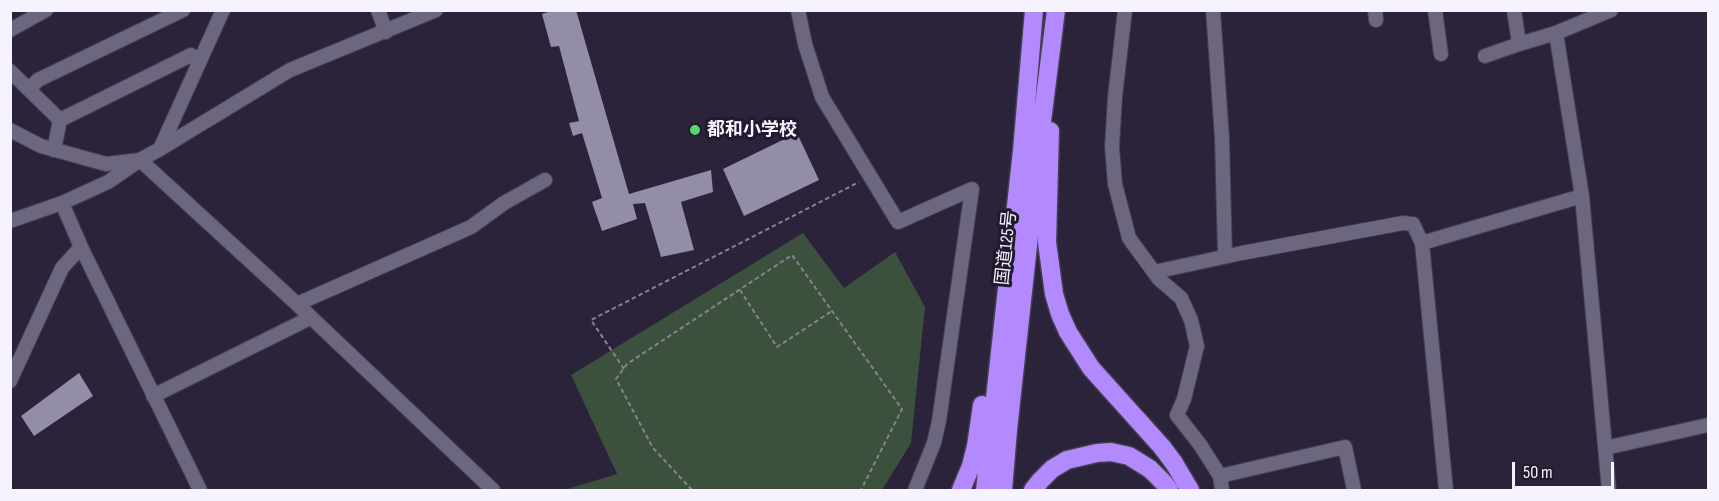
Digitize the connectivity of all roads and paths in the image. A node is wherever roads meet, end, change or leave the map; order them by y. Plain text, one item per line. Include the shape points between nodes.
1 (46, 10) edge
2 (183, 10) edge
3 (223, 10) edge
4 (378, 10) edge
5 (436, 10) edge
6 (798, 10) edge
7 (1034, 10) edge
8 (1056, 10) edge
9 (1125, 10) edge
10 (1213, 10) edge
11 (1436, 10) edge
12 (1514, 10) edge
13 (1611, 10) edge
14 (216, 18) edge
15 (10, 30) edge
16 (386, 32) junction
17 (1556, 33) junction
18 (1519, 44) junction
19 (1442, 54) dead end
20 (1485, 56) dead end
21 (1050, 60) junction
22 (199, 62) junction
23 (10, 71) edge
24 (29, 89) junction
25 (60, 120) junction
26 (12, 135) edge
27 (160, 149) junction
28 (54, 150) junction
29 (140, 159) junction
30 (870, 176) junction
31 (545, 180) dead end
32 (1582, 196) junction
33 (62, 203) junction
34 (10, 220) edge
35 (1012, 243) junction
36 (1422, 243) junction
37 (81, 247) junction
38 (1225, 256) junction
39 (1154, 272) junction
40 (740, 290) junction
41 (297, 304) junction
42 (832, 311) junction
43 (310, 318) junction
44 (624, 369) junction
45 (10, 381) edge
46 (153, 396) junction
47 (1708, 425) edge
48 (1605, 448) junction
49 (1220, 476) junction
50 (488, 489) edge
51 (200, 490) edge
52 (692, 490) edge
53 (861, 490) edge
54 (915, 490) edge
55 (961, 490) edge
56 (985, 490) edge
57 (1003, 490) edge
58 (1033, 490) edge
59 (1169, 490) edge
60 (1190, 490) edge
61 (1222, 490) edge
62 (1354, 490) edge
63 (1446, 490) edge
64 (1609, 490) edge

1 - 15 street
2 - 24 street via 38,80
3 - 14 street
4 - 16 street
5 - 16 street
6 - 30 street via 822,97
7 - 35 highway, 国道125号
8 - 21 highway, 国道125号
9 - 39 street via 1112,147 1115,184 1129,238
10 - 38 street
11 - 19 street
12 - 18 street
13 - 17 street
14 - 22 street
16 - 27 street via 290,70
17 - 18 street
17 - 32 street
18 - 20 street
21 - 57 highway, 国道125号
21 - 60 highway via 1047,242 1057,304 1068,332 1091,368 1162,447
22 - 25 street via 191,55
22 - 27 street
23 - 24 street
24 - 25 street
25 - 28 street
26 - 28 street
27 - 29 street
28 - 29 street via 106,164
29 - 33 street via 108,182
29 - 41 street
30 - 44 path via 591,320
30 - 54 street via 898,222 972,189 939,421
31 - 41 street via 471,227
32 - 36 street
32 - 48 street
33 - 34 street
33 - 37 street
35 - 55 highway via 976,446
35 - 56 highway, 国道125号
36 - 38 street via 1413,224 1403,223
36 - 63 street
37 - 45 street via 62,267
37 - 46 street
38 - 39 street
39 - 49 street via 1180,297 1197,346 1177,415
40 - 42 path via 792,255
40 - 42 path via 777,347
40 - 44 path
41 - 43 street
42 - 53 path via 902,409
43 - 46 street
43 - 50 street
44 - 52 path via 616,379 652,448
46 - 51 street
47 - 48 street
48 - 64 street
49 - 61 street
49 - 62 street via 1345,447
58 - 59 highway via 1067,460 1111,452 1129,456 1150,469

